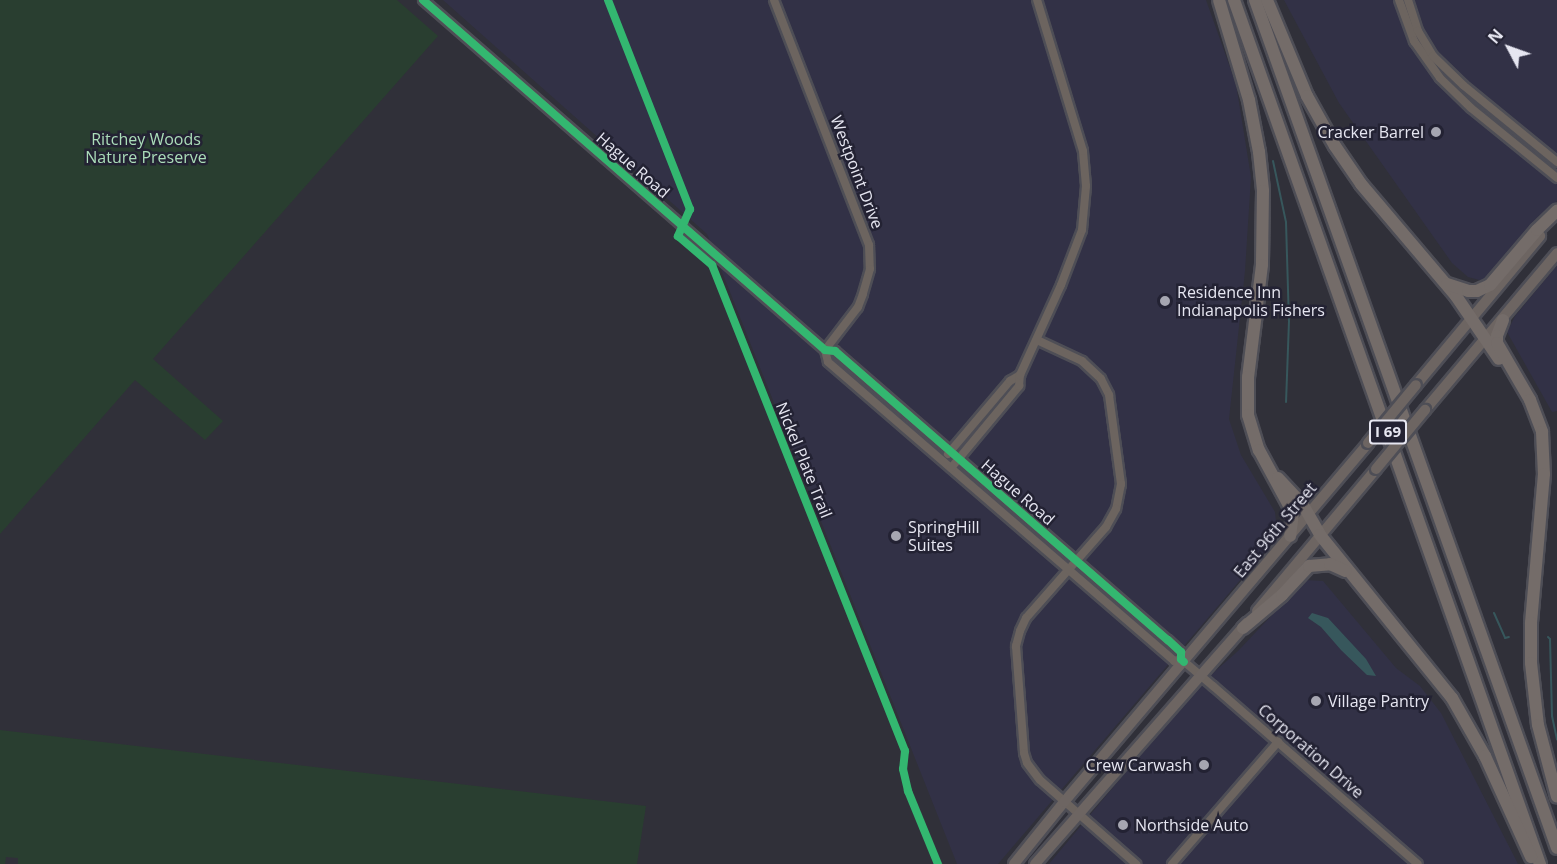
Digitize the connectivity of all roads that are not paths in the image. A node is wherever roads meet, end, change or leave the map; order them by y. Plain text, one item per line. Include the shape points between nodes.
1 (423, 0) edge
2 (774, 0) edge
3 (1037, 0) edge
4 (1219, 0) edge
5 (1234, 0) edge
6 (1255, 0) edge
7 (1267, 0) edge
8 (1400, 0) edge
9 (1408, 0) edge
10 (1557, 162) edge
11 (1557, 178) edge
12 (1557, 213) edge
13 (1557, 253) edge
14 (1444, 282) junction
15 (1472, 319) junction
16 (1503, 320) junction
17 (1485, 339) junction
18 (1037, 340) junction
19 (825, 350) junction
20 (1512, 369) junction
21 (1020, 375) junction
22 (950, 451) junction
23 (959, 459) junction
24 (942, 460) junction
25 (951, 468) junction
26 (1275, 476) junction
27 (1308, 514) junction
28 (1290, 536) junction
29 (1320, 536) junction
30 (1077, 561) junction
31 (1069, 570) junction
32 (1353, 577) junction
33 (1243, 628) junction
34 (1183, 661) junction
35 (1199, 674) junction
36 (1278, 742) junction
37 (1557, 797) edge
38 (1064, 802) junction
39 (1078, 814) junction
40 (1557, 848) edge
41 (1016, 863) edge
42 (1035, 864) edge
43 (1136, 864) edge
44 (1172, 864) edge
45 (1418, 864) edge
46 (1534, 864) edge
47 (1540, 864) edge

1 - 19 street, Hague Road
2 - 19 street, Westpoint Drive via 869,245 870,269 864,294
3 - 18 street via 1078,133 1086,186 1079,239
4 - 26 highway via 1249,100 1259,152 1263,237 1248,377 1248,415 1259,450
5 - 47 highway, I 69
6 - 40 highway, I 69
7 - 14 highway via 1307,96 1335,146 1361,184
8 - 11 street via 1414,41 1440,78
9 - 10 street via 1418,31 1433,56
12 - 14 highway via 1537,230 1490,285 1468,291
12 - 15 main road, East 96th Street
13 - 16 main road
14 - 15 highway
15 - 17 highway
15 - 27 main road, East 96th Street, bridge
16 - 17 main road
16 - 20 highway via 1497,343
17 - 20 highway
17 - 29 main road, bridge
18 - 21 street
18 - 30 street via 1092,368 1109,396 1120,495 1109,523
19 - 22 street, Hague Road via 835,351
19 - 24 street, Hague Road via 828,362
20 - 37 highway via 1537,416 1544,449 1531,663 1538,725
21 - 22 street via 1010,381
21 - 23 street via 1015,392
22 - 23 street, Hague Road
22 - 24 street
23 - 25 street
23 - 30 street, Hague Road
24 - 25 street, Hague Road
25 - 31 street, Hague Road
26 - 27 highway
26 - 28 highway via 1293,513
27 - 28 main road, East 96th Street
27 - 29 highway
28 - 34 main road, East 96th Street
29 - 32 highway
29 - 33 main road
30 - 31 street
30 - 34 street, Hague Road via 1181,651
31 - 34 street, Hague Road via 1174,661
31 - 38 street via 1024,622 1016,646 1027,763
32 - 33 highway via 1334,565 1309,566
32 - 46 highway via 1460,710
33 - 35 main road
34 - 35 street, Corporation Drive
34 - 38 main road, East 96th Street
35 - 36 street, Corporation Drive
35 - 39 main road
36 - 44 street
36 - 45 street, Corporation Drive
38 - 39 street
38 - 41 main road, East 96th Street
39 - 42 main road
39 - 43 street

